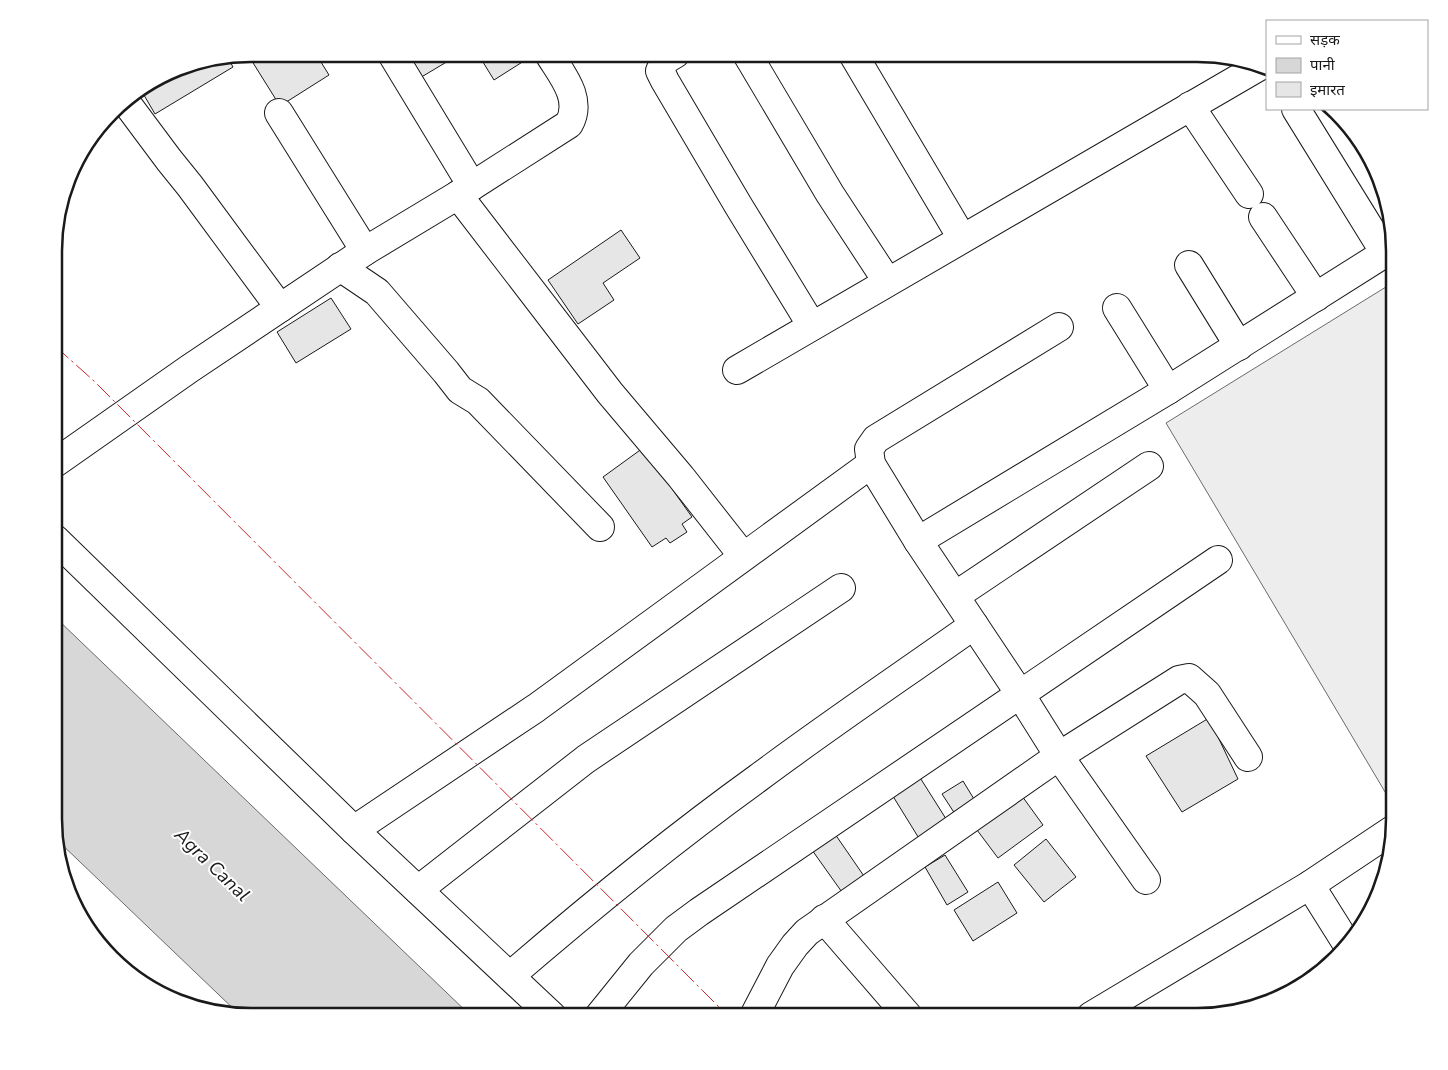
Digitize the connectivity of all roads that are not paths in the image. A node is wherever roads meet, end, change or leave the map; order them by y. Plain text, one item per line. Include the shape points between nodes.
1 (396, 62) edge
2 (554, 62) edge
3 (665, 62) edge
4 (751, 62) edge
5 (858, 62) edge
6 (1251, 71) edge
7 (1190, 106) junction
8 (130, 107) edge
9 (1297, 110) edge
10 (279, 113) dead end
11 (465, 190) junction
12 (1249, 194) dead end
13 (1263, 217) dead end
14 (962, 238) junction
15 (365, 250) junction
16 (1386, 251) edge
17 (1386, 258) edge
18 (1189, 265) dead end
19 (340, 267) junction
20 (887, 282) junction
21 (1316, 297) junction
22 (280, 308) junction
23 (1117, 308) dead end
24 (812, 326) junction
25 (1059, 328) dead end
26 (1239, 346) junction
27 (737, 370) dead end
28 (1168, 390) junction
29 (62, 458) edge
30 (871, 464) junction
31 (1149, 466) dead end
32 (600, 527) dead end
33 (918, 541) junction
34 (62, 546) edge
35 (743, 556) junction
36 (1218, 560) dead end
37 (841, 588) dead end
38 (955, 596) junction
39 (974, 625) junction
40 (1020, 694) junction
41 (1058, 756) junction
42 (1248, 757) dead end
43 (354, 830) junction
44 (1384, 838) edge
45 (1146, 880) dead end
46 (1310, 885) junction
47 (418, 890) junction
48 (824, 919) junction
49 (1343, 938) edge
50 (510, 976) junction
51 (544, 1008) edge
52 (605, 1008) edge
53 (758, 1008) edge
54 (901, 1008) edge
55 (1104, 1008) edge

1 - 11 street
2 - 11 street via 570,86 574,102 574,115 569,124
3 - 24 street via 660,71 664,82
4 - 20 street
5 - 14 street
6 - 7 street
7 - 12 street
7 - 14 street
8 - 22 street
9 - 16 street
10 - 15 street
11 - 15 street
11 - 35 street via 610,393
13 - 21 street
14 - 20 street
15 - 19 street
17 - 21 street
18 - 26 street
19 - 22 street
19 - 32 street via 377,292 460,390 491,414
20 - 24 street
21 - 26 street
22 - 29 street
23 - 28 street
24 - 27 street
25 - 30 street via 876,439 869,449
26 - 28 street
28 - 33 street
30 - 33 street
30 - 35 street
31 - 38 street
33 - 38 street
34 - 43 street
35 - 43 street via 536,708
36 - 40 street
37 - 47 street via 586,759
38 - 39 street
39 - 40 street
39 - 50 street via 757,778 564,929
40 - 41 street
40 - 52 street via 676,929 641,964
41 - 42 street via 1179,680 1189,678 1207,694
41 - 45 street
41 - 48 street
43 - 47 street
44 - 46 street
46 - 49 street
46 - 55 street
47 - 50 street
48 - 53 street via 794,945
48 - 54 street
50 - 51 street

